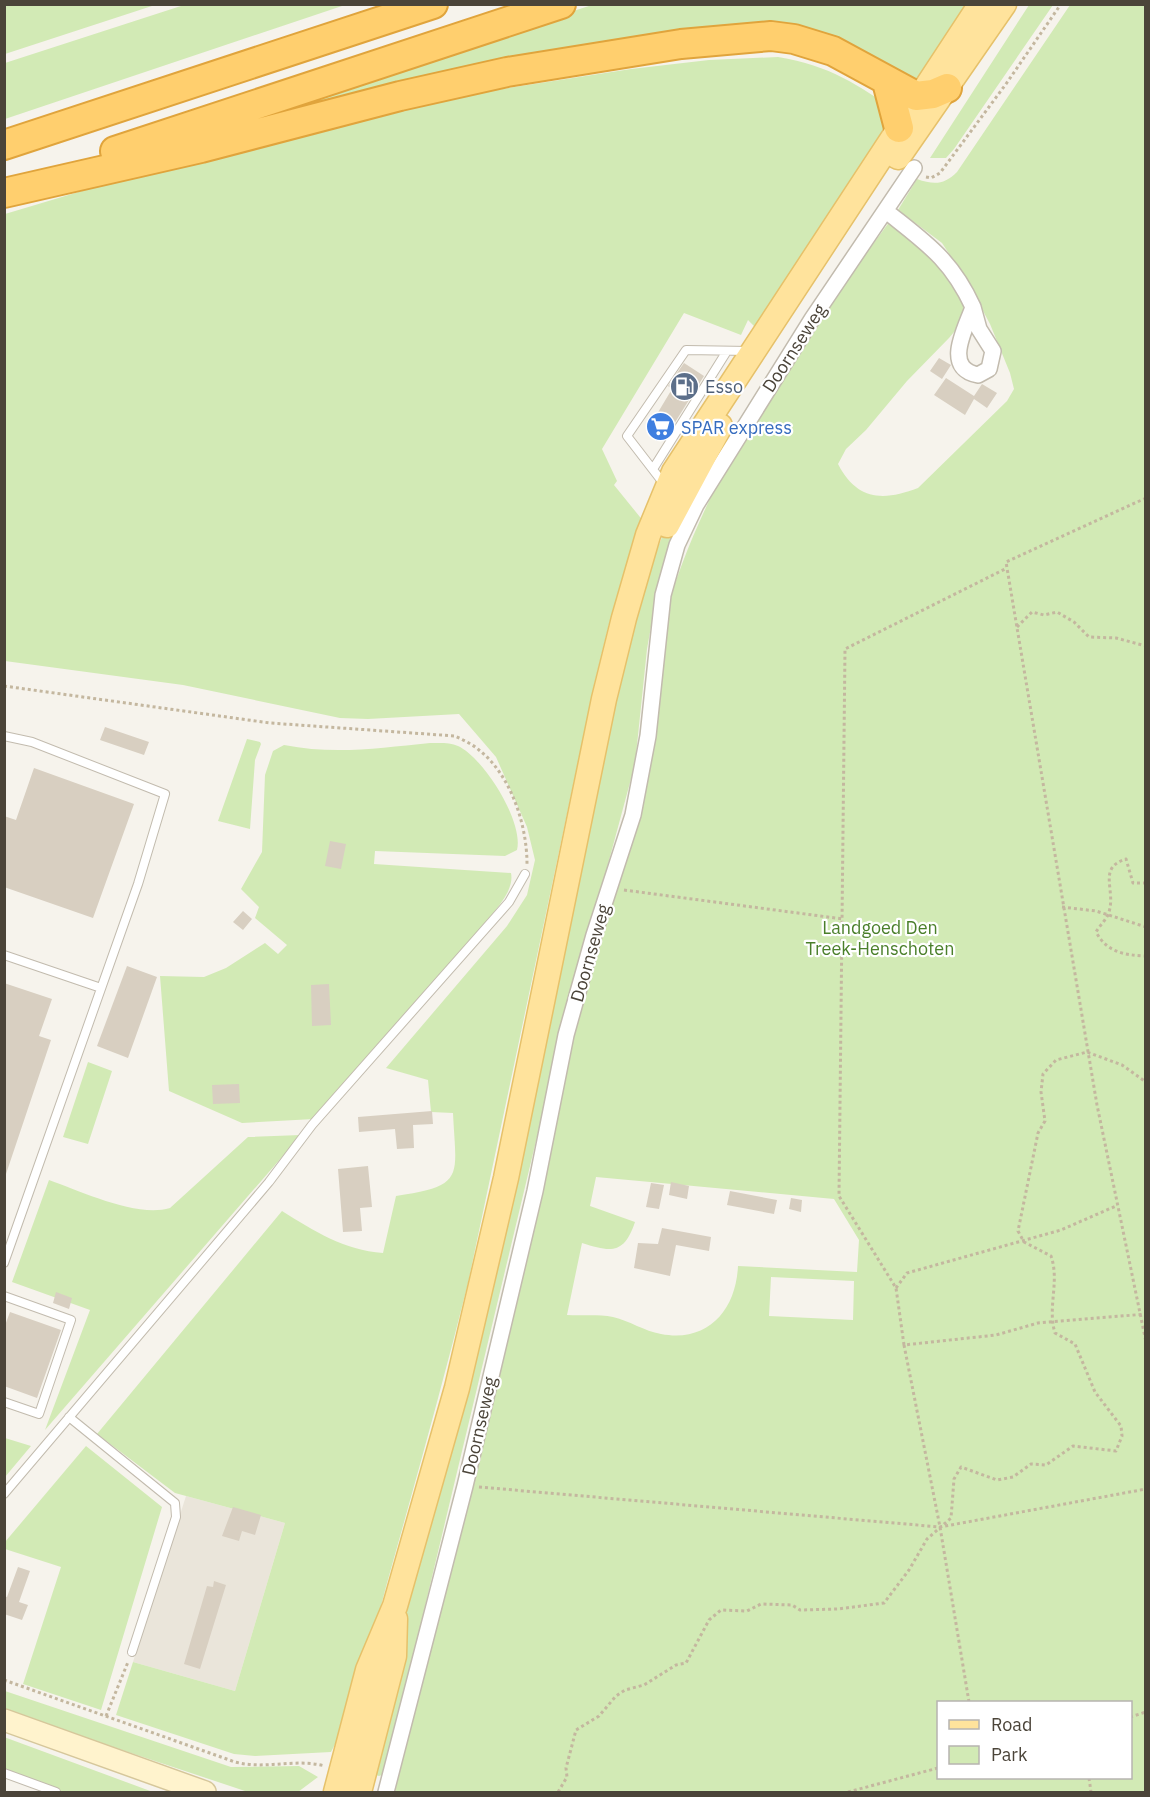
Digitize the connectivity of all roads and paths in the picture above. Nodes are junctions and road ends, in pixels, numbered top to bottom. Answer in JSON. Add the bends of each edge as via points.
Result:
{"nodes":[{"id":1,"x":433,"y":4,"type":"edge"},
{"id":2,"x":561,"y":4,"type":"edge"},
{"id":3,"x":981,"y":4,"type":"edge"},
{"id":4,"x":1004,"y":4,"type":"edge"},
{"id":5,"x":1061,"y":4,"type":"edge"},
{"id":6,"x":887,"y":82,"type":"junction"},
{"id":7,"x":947,"y":88,"type":"junction"},
{"id":8,"x":920,"y":96,"type":"junction"},
{"id":9,"x":899,"y":128,"type":"junction"},
{"id":10,"x":4,"y":145,"type":"edge"},
{"id":11,"x":914,"y":168,"type":"joint"},
{"id":12,"x":4,"y":187,"type":"edge"},
{"id":13,"x":4,"y":193,"type":"edge"},
{"id":14,"x":886,"y":211,"type":"junction"},
{"id":15,"x":973,"y":307,"type":"dead end"},
{"id":16,"x":727,"y":351,"type":"junction"},
{"id":17,"x":755,"y":359,"type":"junction"},
{"id":18,"x":653,"y":470,"type":"junction"},
{"id":19,"x":677,"y":488,"type":"junction"},
{"id":20,"x":1146,"y":498,"type":"edge"},
{"id":21,"x":1007,"y":568,"type":"junction"},
{"id":22,"x":1017,"y":627,"type":"junction"},
{"id":23,"x":1146,"y":646,"type":"edge"},
{"id":24,"x":4,"y":686,"type":"edge"},
{"id":25,"x":4,"y":736,"type":"edge"},
{"id":26,"x":525,"y":874,"type":"joint"},
{"id":27,"x":1146,"y":883,"type":"edge"},
{"id":28,"x":610,"y":888,"type":"junction"},
{"id":29,"x":1062,"y":908,"type":"junction"},
{"id":30,"x":1108,"y":915,"type":"junction"},
{"id":31,"x":843,"y":919,"type":"junction"},
{"id":32,"x":1146,"y":927,"type":"edge"},
{"id":33,"x":4,"y":955,"type":"edge"},
{"id":34,"x":1146,"y":956,"type":"edge"},
{"id":35,"x":101,"y":988,"type":"junction"},
{"id":36,"x":1087,"y":1052,"type":"junction"},
{"id":37,"x":1146,"y":1082,"type":"edge"},
{"id":38,"x":1116,"y":1206,"type":"junction"},
{"id":39,"x":1024,"y":1242,"type":"junction"},
{"id":40,"x":4,"y":1263,"type":"edge"},
{"id":41,"x":896,"y":1288,"type":"junction"},
{"id":42,"x":4,"y":1296,"type":"edge"},
{"id":43,"x":1146,"y":1314,"type":"edge"},
{"id":44,"x":1139,"y":1316,"type":"junction"},
{"id":45,"x":1052,"y":1322,"type":"junction"},
{"id":46,"x":1146,"y":1342,"type":"edge"},
{"id":47,"x":904,"y":1345,"type":"junction"},
{"id":48,"x":4,"y":1402,"type":"edge"},
{"id":49,"x":69,"y":1417,"type":"junction"},
{"id":50,"x":465,"y":1486,"type":"junction"},
{"id":51,"x":1146,"y":1489,"type":"edge"},
{"id":52,"x":4,"y":1494,"type":"edge"},
{"id":53,"x":940,"y":1527,"type":"junction"},
{"id":54,"x":395,"y":1606,"type":"junction"},
{"id":55,"x":132,"y":1652,"type":"joint"},
{"id":56,"x":4,"y":1680,"type":"edge"},
{"id":57,"x":969,"y":1701,"type":"edge"},
{"id":58,"x":106,"y":1716,"type":"junction"},
{"id":59,"x":4,"y":1720,"type":"edge"},
{"id":60,"x":937,"y":1769,"type":"edge"},
{"id":61,"x":4,"y":1773,"type":"edge"},
{"id":62,"x":340,"y":1781,"type":"edge"},
{"id":63,"x":56,"y":1792,"type":"edge"},
{"id":64,"x":205,"y":1792,"type":"edge"},
{"id":65,"x":359,"y":1792,"type":"edge"},
{"id":66,"x":386,"y":1792,"type":"edge"},
{"id":67,"x":558,"y":1792,"type":"edge"},
{"id":68,"x":848,"y":1792,"type":"edge"}],
"edges":[{"from":1,"to":10,"type":"highway"},
{"from":2,"to":12,"type":"highway"},
{"from":3,"to":8,"type":"main road","name":"Doornseweg"},
{"from":4,"to":7,"type":"main road","name":"Doornseweg"},
{"from":5,"to":11,"type":"path","via":[[940,173],[931,178]]},
{"from":6,"to":8,"type":"highway"},
{"from":6,"to":9,"type":"highway"},
{"from":6,"to":13,"type":"highway","via":[[833,51],[794,39],[763,37],[681,44],[507,72]]},
{"from":7,"to":8,"type":"highway"},
{"from":7,"to":17,"type":"main road","name":"Doornseweg"},
{"from":8,"to":9,"type":"main road","name":"Doornseweg"},
{"from":9,"to":17,"type":"main road","name":"Doornseweg"},
{"from":11,"to":14,"type":"street","name":"Doornseweg"},
{"from":14,"to":15,"type":"street","via":[[945,259]]},
{"from":14,"to":28,"type":"street","name":"Doornseweg","via":[[812,319],[696,505],[677,545],[663,595],[648,736],[633,814]]},
{"from":16,"to":17,"type":"lane","name":"Doornseweg"},
{"from":16,"to":18,"type":"lane"},
{"from":16,"to":18,"type":"lane","name":"Doornseweg","via":[[686,350],[627,436]]},
{"from":17,"to":19,"type":"main road","name":"Doornseweg","via":[[674,472]]},
{"from":18,"to":19,"type":"lane","name":"Doornseweg"},
{"from":19,"to":54,"type":"main road","name":"Doornseweg","via":[[604,699],[506,1178],[457,1388]]},
{"from":20,"to":21,"type":"path","via":[[1006,562]]},
{"from":21,"to":22,"type":"path"},
{"from":21,"to":31,"type":"path","via":[[845,649]]},
{"from":22,"to":23,"type":"path","via":[[1032,612],[1057,612],[1089,637],[1116,638]]},
{"from":22,"to":29,"type":"path"},
{"from":24,"to":26,"type":"path","via":[[270,723],[455,736],[495,765],[508,790],[522,819],[527,843]]},
{"from":25,"to":35,"type":"lane","via":[[32,742],[165,794]]},
{"from":26,"to":49,"type":"lane","via":[[509,902],[312,1125],[269,1182]]},
{"from":27,"to":30,"type":"path","via":[[1133,883],[1126,859],[1113,866],[1108,874],[1113,896]]},
{"from":28,"to":31,"type":"path"},
{"from":28,"to":50,"type":"street","name":"Doornseweg","via":[[566,1035],[535,1191]]},
{"from":29,"to":30,"type":"path"},
{"from":29,"to":36,"type":"path"},
{"from":30,"to":32,"type":"path"},
{"from":30,"to":34,"type":"path","via":[[1096,932],[1102,943],[1114,951]]},
{"from":31,"to":41,"type":"path","via":[[839,1196]]},
{"from":33,"to":35,"type":"lane"},
{"from":35,"to":40,"type":"lane"},
{"from":36,"to":37,"type":"path","via":[[1122,1065]]},
{"from":36,"to":38,"type":"path"},
{"from":36,"to":39,"type":"path","via":[[1056,1060],[1043,1074],[1045,1121],[1038,1133],[1018,1231]]},
{"from":38,"to":39,"type":"path"},
{"from":38,"to":44,"type":"path"},
{"from":39,"to":41,"type":"path","via":[[907,1273]]},
{"from":39,"to":45,"type":"path","via":[[1051,1256],[1056,1272]]},
{"from":41,"to":47,"type":"path"},
{"from":42,"to":48,"type":"lane","via":[[71,1320],[39,1414]]},
{"from":43,"to":44,"type":"path"},
{"from":44,"to":45,"type":"path"},
{"from":44,"to":46,"type":"path"},
{"from":45,"to":47,"type":"path","via":[[996,1335]]},
{"from":45,"to":53,"type":"path","via":[[1055,1333],[1075,1344],[1095,1392],[1121,1426],[1122,1436],[1116,1450],[1073,1446],[1046,1465],[1031,1464],[1013,1477],[997,1480],[961,1467],[954,1479],[951,1518]]},
{"from":47,"to":53,"type":"path"},
{"from":49,"to":52,"type":"lane"},
{"from":49,"to":55,"type":"lane","via":[[175,1503],[176,1517]]},
{"from":50,"to":53,"type":"path"},
{"from":50,"to":66,"type":"street","name":"Doornseweg"},
{"from":51,"to":53,"type":"path"},
{"from":53,"to":57,"type":"path"},
{"from":53,"to":67,"type":"path","via":[[927,1539],[884,1603],[800,1610],[792,1605],[761,1604],[747,1611],[722,1610],[713,1615],[686,1663],[644,1685],[625,1690],[599,1716],[576,1730],[567,1777]]},
{"from":54,"to":62,"type":"main road","name":"Doornseweg","via":[[368,1670]]},
{"from":54,"to":65,"type":"main road","name":"Doornseweg","via":[[394,1656]]},
{"from":55,"to":58,"type":"path"},
{"from":56,"to":58,"type":"path"},
{"from":58,"to":62,"type":"path","via":[[244,1764],[298,1761]]},
{"from":59,"to":64,"type":"street"},
{"from":60,"to":68,"type":"path"},
{"from":61,"to":63,"type":"lane"}]}
